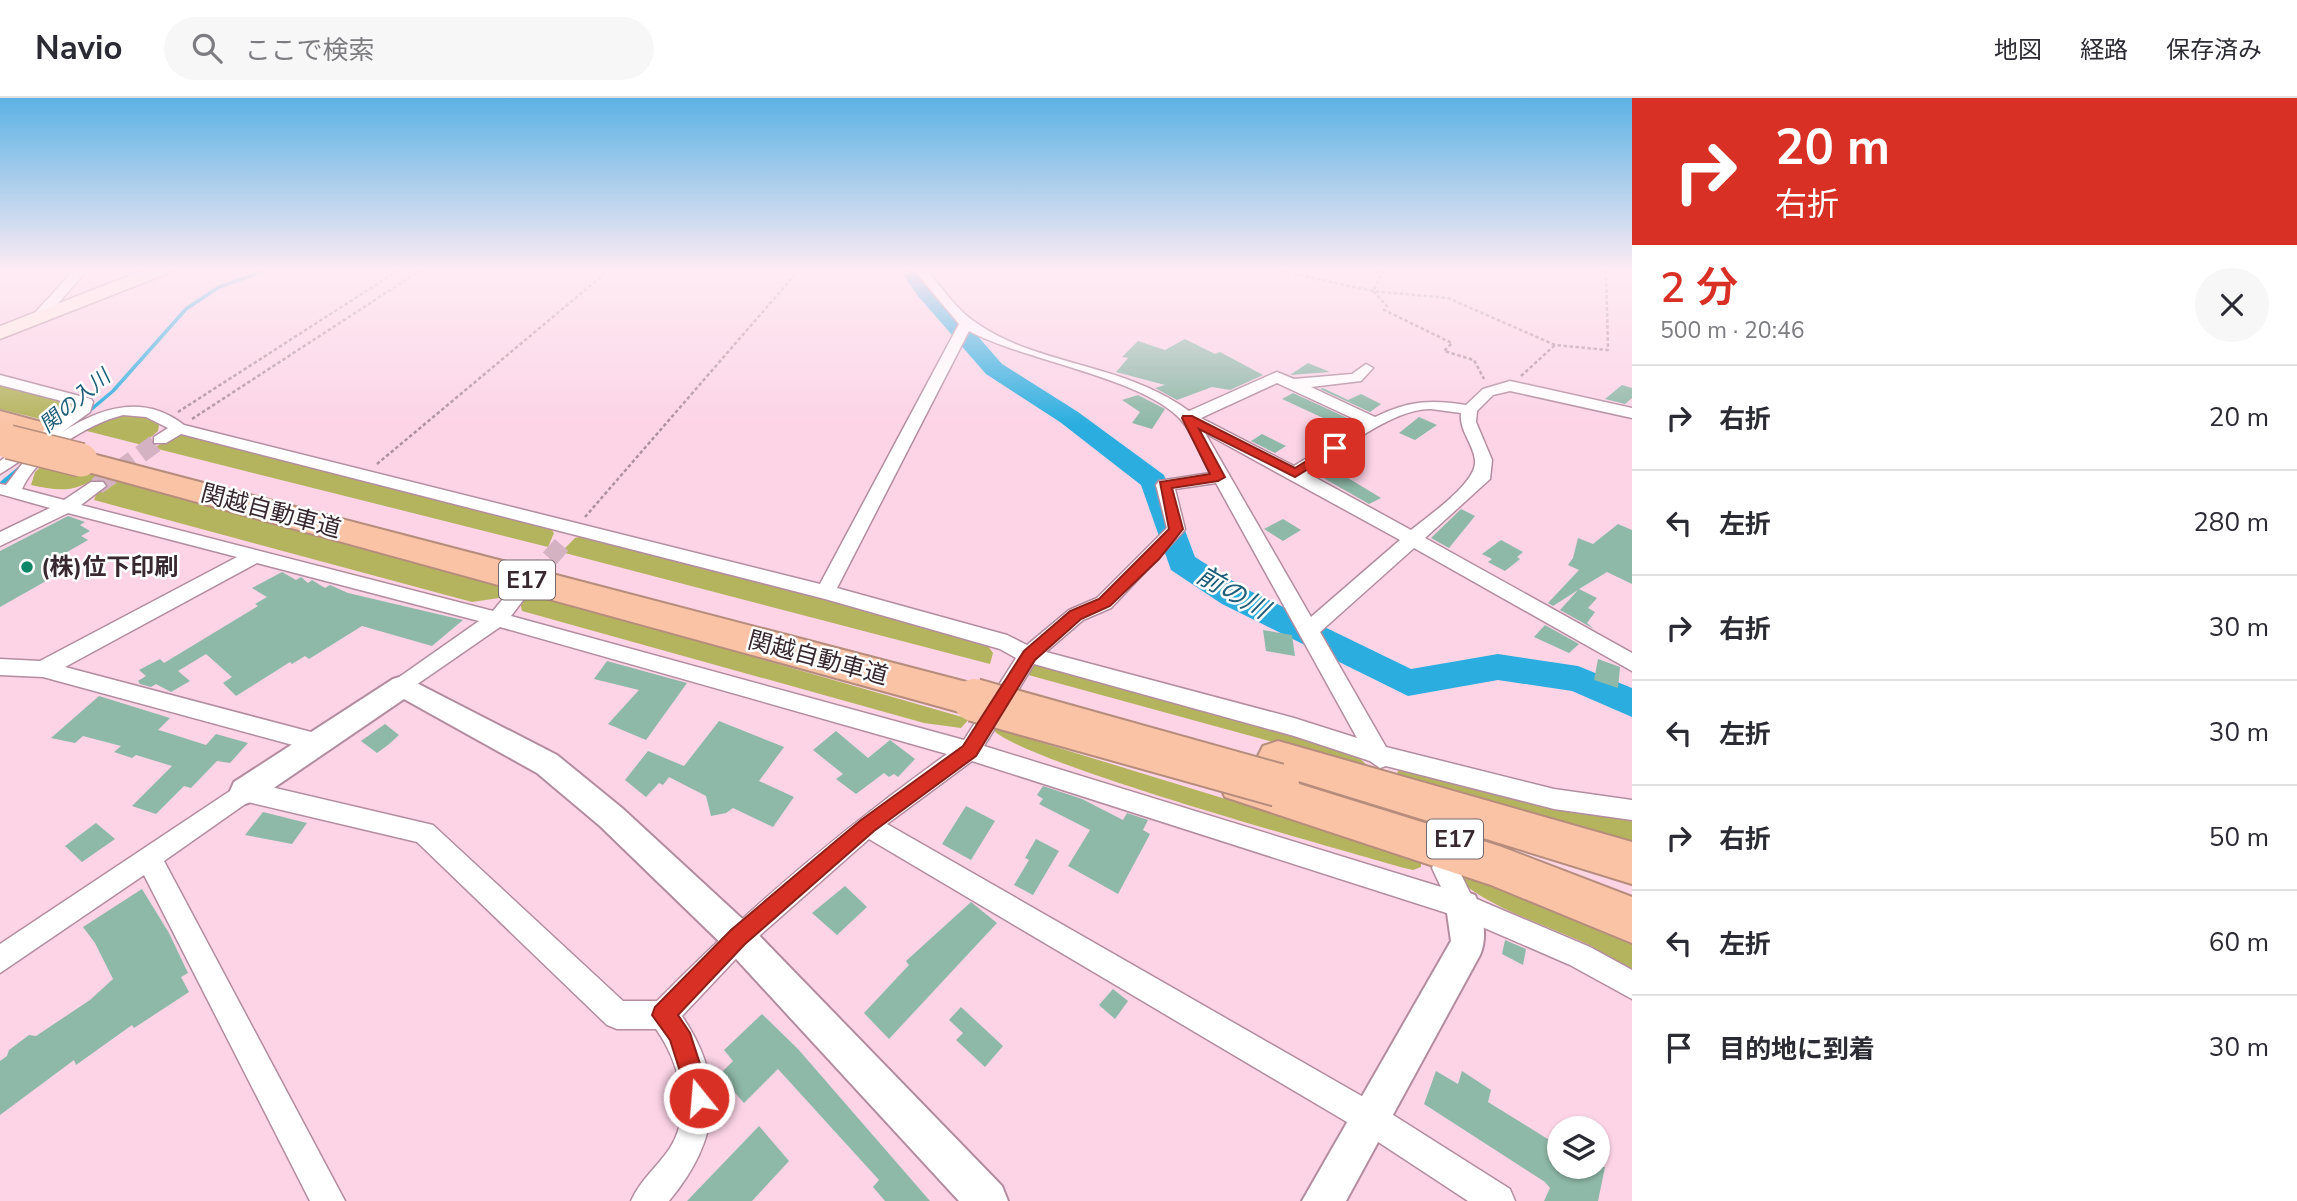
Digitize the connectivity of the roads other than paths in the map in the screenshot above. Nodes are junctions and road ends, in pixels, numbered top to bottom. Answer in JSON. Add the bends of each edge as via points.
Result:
{"nodes":[{"id":1,"x":30,"y":321,"type":"edge"},
{"id":2,"x":967,"y":322,"type":"joint"},
{"id":3,"x":0,"y":333,"type":"edge"},
{"id":4,"x":1366,"y":368,"type":"dead end"},
{"id":5,"x":0,"y":380,"type":"edge"},
{"id":6,"x":1292,"y":384,"type":"junction"},
{"id":7,"x":1469,"y":410,"type":"junction"},
{"id":8,"x":1632,"y":413,"type":"edge"},
{"id":9,"x":1188,"y":418,"type":"junction"},
{"id":10,"x":173,"y":423,"type":"junction"},
{"id":11,"x":1376,"y":423,"type":"junction"},
{"id":12,"x":8,"y":439,"type":"edge"},
{"id":13,"x":160,"y":440,"type":"tunnel mouth"},
{"id":14,"x":93,"y":464,"type":"junction"},
{"id":15,"x":1295,"y":473,"type":"junction"},
{"id":16,"x":1218,"y":477,"type":"junction"},
{"id":17,"x":6,"y":490,"type":"edge"},
{"id":18,"x":69,"y":505,"type":"junction"},
{"id":19,"x":0,"y":540,"type":"edge"},
{"id":20,"x":1412,"y":540,"type":"junction"},
{"id":21,"x":254,"y":556,"type":"junction"},
{"id":22,"x":825,"y":592,"type":"junction"},
{"id":23,"x":514,"y":598,"type":"tunnel mouth"},
{"id":24,"x":497,"y":619,"type":"junction"},
{"id":25,"x":1308,"y":631,"type":"junction"},
{"id":26,"x":1030,"y":655,"type":"junction"},
{"id":27,"x":1632,"y":663,"type":"edge"},
{"id":28,"x":0,"y":667,"type":"edge"},
{"id":29,"x":43,"y":669,"type":"junction"},
{"id":30,"x":403,"y":686,"type":"junction"},
{"id":31,"x":978,"y":688,"type":"junction"},
{"id":32,"x":314,"y":742,"type":"junction"},
{"id":33,"x":970,"y":751,"type":"junction"},
{"id":34,"x":1377,"y":754,"type":"junction"},
{"id":35,"x":1391,"y":774,"type":"dead end"},
{"id":36,"x":1277,"y":780,"type":"junction"},
{"id":37,"x":245,"y":792,"type":"junction"},
{"id":38,"x":1632,"y":810,"type":"edge"},
{"id":39,"x":867,"y":825,"type":"junction"},
{"id":40,"x":149,"y":858,"type":"junction"},
{"id":41,"x":1632,"y":863,"type":"edge"},
{"id":42,"x":1445,"y":868,"type":"dead end"},
{"id":43,"x":1632,"y":894,"type":"edge"},
{"id":44,"x":1463,"y":906,"type":"junction"},
{"id":45,"x":1632,"y":920,"type":"edge"},
{"id":46,"x":738,"y":937,"type":"junction"},
{"id":47,"x":0,"y":960,"type":"edge"},
{"id":48,"x":1632,"y":985,"type":"edge"},
{"id":49,"x":663,"y":1015,"type":"junction"},
{"id":50,"x":1368,"y":1117,"type":"junction"},
{"id":51,"x":328,"y":1201,"type":"edge"},
{"id":52,"x":648,"y":1201,"type":"edge"},
{"id":53,"x":987,"y":1201,"type":"edge"},
{"id":54,"x":1323,"y":1201,"type":"edge"},
{"id":55,"x":1498,"y":1201,"type":"edge"}],
"edges":[{"from":1,"to":3,"type":"main road"},
{"from":2,"to":9,"type":"street","via":[[1026,350],[1150,390]]},
{"from":2,"to":22,"type":"street"},
{"from":4,"to":6,"type":"street","via":[[1356,378]]},
{"from":5,"to":12,"type":"street","via":[[85,402],[84,409]]},
{"from":6,"to":9,"type":"street","via":[[1277,377]]},
{"from":6,"to":11,"type":"street"},
{"from":7,"to":8,"type":"street","via":[[1488,392],[1510,386]]},
{"from":7,"to":11,"type":"street","via":[[1425,404]]},
{"from":7,"to":20,"type":"street","via":[[1468,422],[1484,460],[1481,479]]},
{"from":9,"to":15,"type":"street"},
{"from":9,"to":16,"type":"street"},
{"from":10,"to":13,"type":"street"},
{"from":10,"to":17,"type":"street","via":[[124,410],[101,418],[57,443]]},
{"from":10,"to":22,"type":"street"},
{"from":11,"to":15,"type":"street"},
{"from":12,"to":14,"type":"highway","name":"関越自動車道","bridge":true},
{"from":14,"to":18,"type":"street"},
{"from":14,"to":31,"type":"highway","name":"関越自動車道","number":"E17"},
{"from":15,"to":20,"type":"street"},
{"from":16,"to":25,"type":"street"},
{"from":16,"to":26,"type":"street","via":[[1165,485],[1176,529],[1104,603],[1076,615]]},
{"from":17,"to":18,"type":"street"},
{"from":18,"to":19,"type":"street"},
{"from":18,"to":21,"type":"street"},
{"from":20,"to":25,"type":"street"},
{"from":20,"to":27,"type":"street"},
{"from":21,"to":24,"type":"street"},
{"from":21,"to":29,"type":"street"},
{"from":22,"to":26,"type":"street","via":[[1007,643]]},
{"from":23,"to":24,"type":"street"},
{"from":24,"to":30,"type":"street"},
{"from":24,"to":33,"type":"street"},
{"from":25,"to":34,"type":"street"},
{"from":26,"to":33,"type":"street"},
{"from":26,"to":34,"type":"street"},
{"from":28,"to":29,"type":"street"},
{"from":29,"to":32,"type":"street"},
{"from":30,"to":32,"type":"street"},
{"from":30,"to":46,"type":"street","via":[[547,764],[611,817]]},
{"from":31,"to":36,"type":"highway","name":"関越自動車道","number":"E17"},
{"from":31,"to":36,"type":"highway","name":"関越自動車道","number":"E17","bridge":true,"via":[[1042,719]]},
{"from":32,"to":37,"type":"street"},
{"from":33,"to":39,"type":"street"},
{"from":33,"to":44,"type":"street"},
{"from":34,"to":35,"type":"street"},
{"from":34,"to":38,"type":"street","via":[[1554,799]]},
{"from":36,"to":41,"type":"highway","name":"関越自動車道","number":"E17"},
{"from":36,"to":43,"type":"highway","name":"関越自動車道","number":"E17"},
{"from":36,"to":45,"type":"highway"},
{"from":37,"to":40,"type":"street"},
{"from":37,"to":49,"type":"street","via":[[424,833],[617,1015]]},
{"from":39,"to":46,"type":"street"},
{"from":39,"to":50,"type":"street"},
{"from":40,"to":47,"type":"street"},
{"from":40,"to":51,"type":"street"},
{"from":42,"to":44,"type":"street"},
{"from":44,"to":48,"type":"street","via":[[1580,956]]},
{"from":44,"to":50,"type":"street","via":[[1468,943]]},
{"from":46,"to":49,"type":"street"},
{"from":46,"to":53,"type":"street"},
{"from":49,"to":52,"type":"street","via":[[679,1033],[699,1098],[690,1144]]},
{"from":50,"to":54,"type":"street"},
{"from":50,"to":55,"type":"street"}]}
